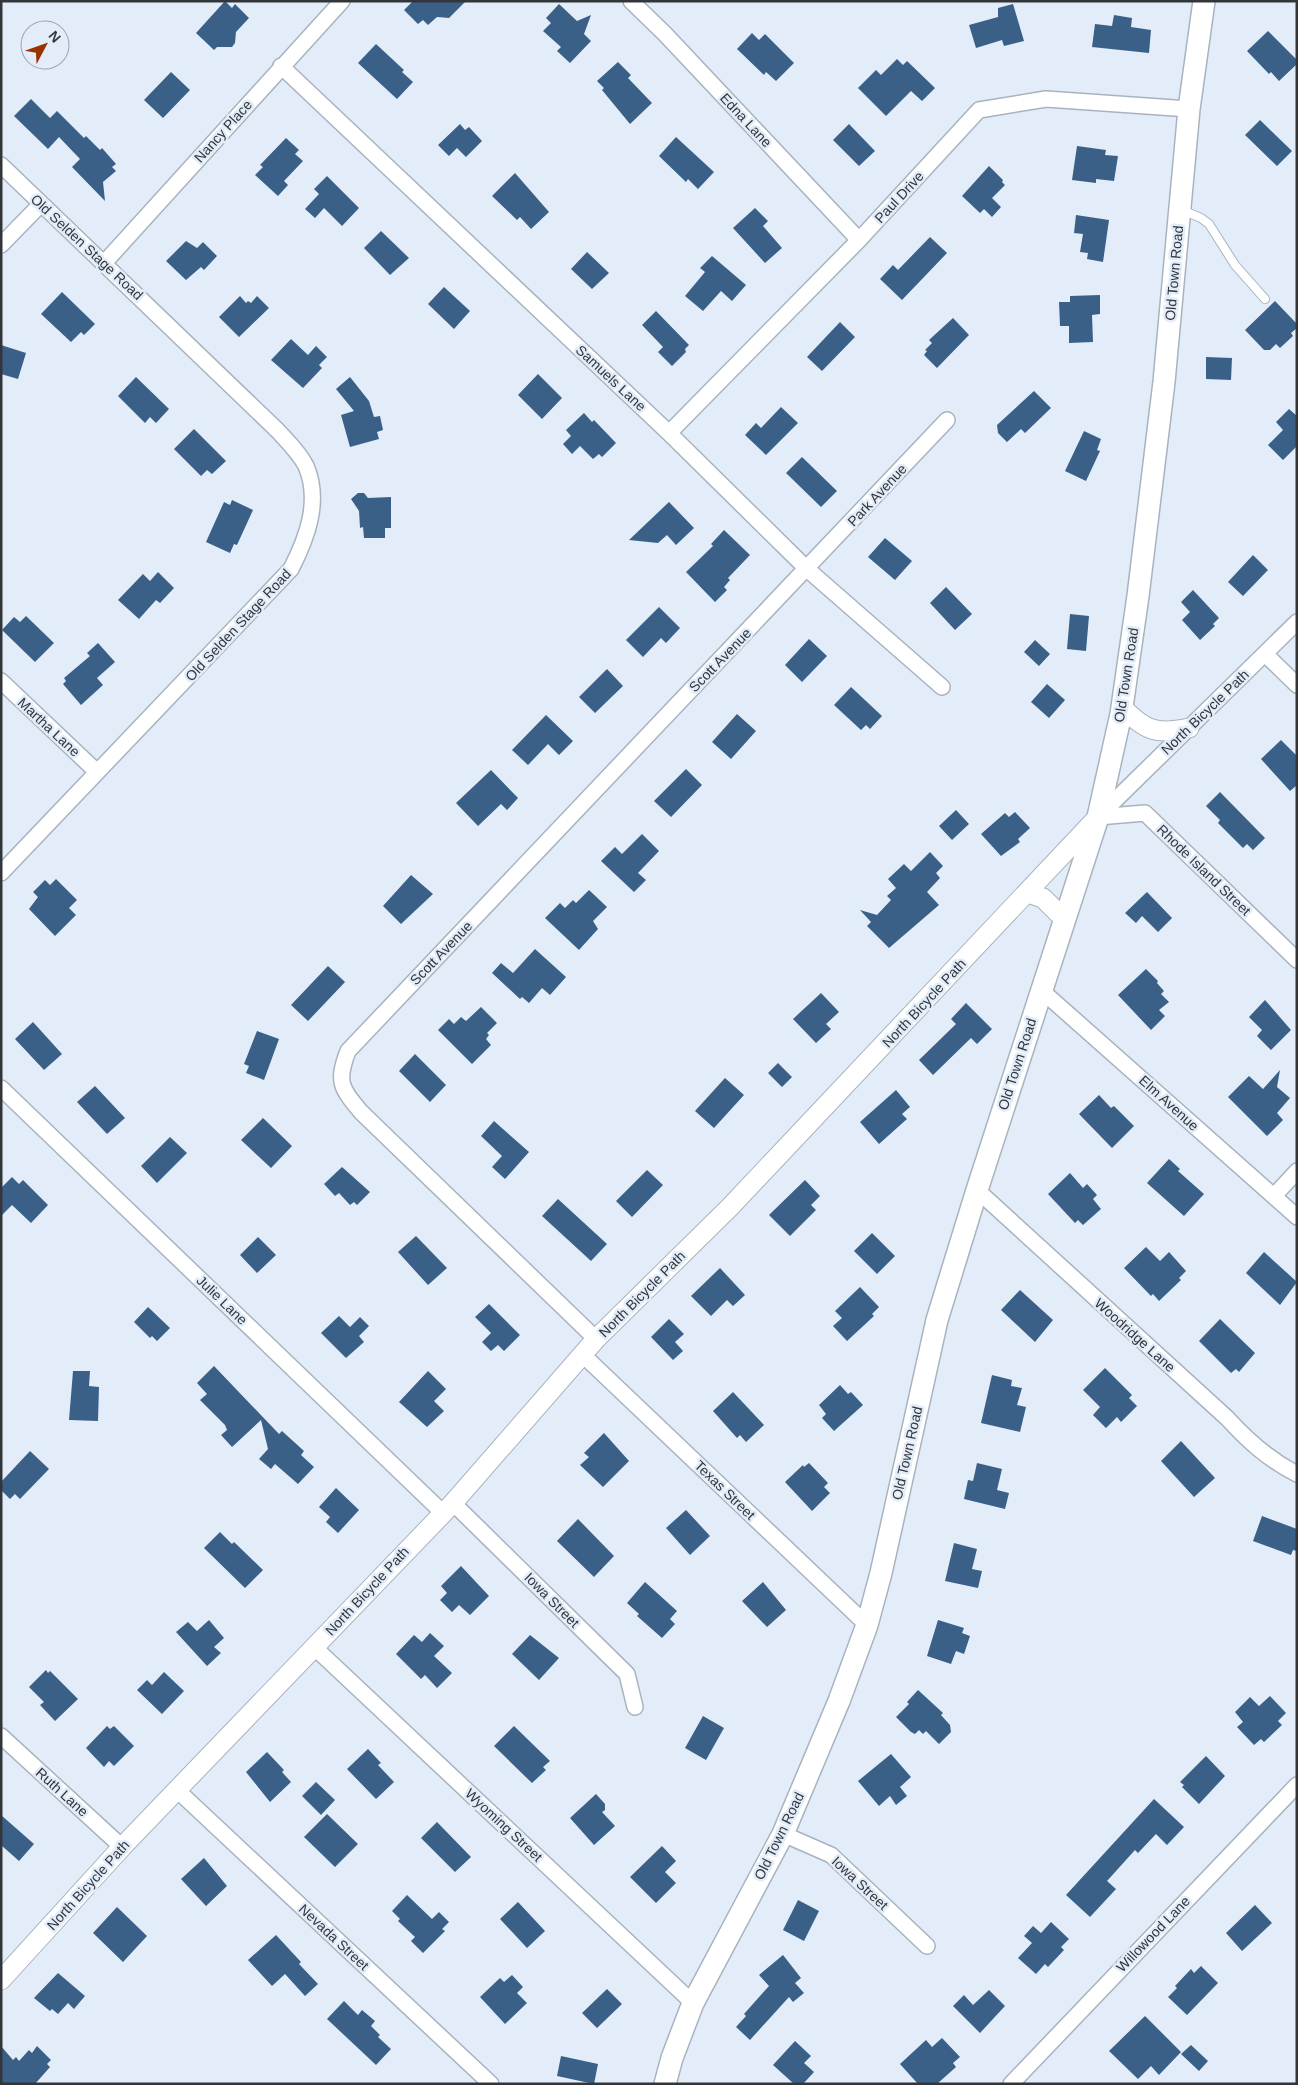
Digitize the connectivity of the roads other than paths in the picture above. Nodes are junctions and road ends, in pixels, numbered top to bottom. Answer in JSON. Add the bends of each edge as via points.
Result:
{"nodes":[{"id":1,"x":342,"y":1,"type":"edge"},
{"id":2,"x":631,"y":1,"type":"edge"},
{"id":3,"x":1204,"y":1,"type":"edge"},
{"id":4,"x":281,"y":66,"type":"junction"},
{"id":5,"x":1189,"y":109,"type":"junction"},
{"id":6,"x":1,"y":165,"type":"edge"},
{"id":7,"x":41,"y":204,"type":"junction"},
{"id":8,"x":1180,"y":209,"type":"junction"},
{"id":9,"x":859,"y":240,"type":"junction"},
{"id":10,"x":1,"y":245,"type":"edge"},
{"id":11,"x":105,"y":262,"type":"junction"},
{"id":12,"x":1265,"y":299,"type":"dead end"},
{"id":13,"x":947,"y":420,"type":"dead end"},
{"id":14,"x":669,"y":433,"type":"junction"},
{"id":15,"x":807,"y":569,"type":"junction"},
{"id":16,"x":1297,"y":622,"type":"edge"},
{"id":17,"x":1265,"y":654,"type":"junction"},
{"id":18,"x":1,"y":681,"type":"edge"},
{"id":19,"x":1297,"y":685,"type":"edge"},
{"id":20,"x":942,"y":687,"type":"dead end"},
{"id":21,"x":1122,"y":707,"type":"junction"},
{"id":22,"x":1189,"y":728,"type":"junction"},
{"id":23,"x":97,"y":772,"type":"junction"},
{"id":24,"x":1098,"y":817,"type":"junction"},
{"id":25,"x":1,"y":873,"type":"edge"},
{"id":26,"x":1028,"y":894,"type":"junction"},
{"id":27,"x":1064,"y":919,"type":"junction"},
{"id":28,"x":1297,"y":960,"type":"edge"},
{"id":29,"x":1041,"y":990,"type":"junction"},
{"id":30,"x":1,"y":1088,"type":"edge"},
{"id":31,"x":1297,"y":1171,"type":"edge"},
{"id":32,"x":977,"y":1190,"type":"junction"},
{"id":33,"x":1274,"y":1196,"type":"junction"},
{"id":34,"x":1297,"y":1217,"type":"edge"},
{"id":35,"x":596,"y":1339,"type":"junction"},
{"id":36,"x":583,"y":1355,"type":"junction"},
{"id":37,"x":1297,"y":1474,"type":"edge"},
{"id":38,"x":447,"y":1507,"type":"junction"},
{"id":39,"x":867,"y":1625,"type":"junction"},
{"id":40,"x":314,"y":1647,"type":"junction"},
{"id":41,"x":635,"y":1707,"type":"dead end"},
{"id":42,"x":1,"y":1736,"type":"edge"},
{"id":43,"x":1297,"y":1785,"type":"edge"},
{"id":44,"x":177,"y":1790,"type":"junction"},
{"id":45,"x":783,"y":1834,"type":"junction"},
{"id":46,"x":122,"y":1847,"type":"junction"},
{"id":47,"x":927,"y":1946,"type":"dead end"},
{"id":48,"x":1,"y":1980,"type":"edge"},
{"id":49,"x":693,"y":2003,"type":"junction"},
{"id":50,"x":491,"y":2084,"type":"edge"},
{"id":51,"x":665,"y":2084,"type":"edge"},
{"id":52,"x":1011,"y":2084,"type":"edge"}],
"edges":[{"from":1,"to":4,"type":"street","name":"Nancy Place"},
{"from":2,"to":9,"type":"street","name":"Edna Lane"},
{"from":3,"to":5,"type":"main road","name":"Old Town Road"},
{"from":4,"to":11,"type":"street","name":"Nancy Place"},
{"from":4,"to":14,"type":"street","name":"Samuels Lane"},
{"from":5,"to":8,"type":"main road","name":"Old Town Road"},
{"from":5,"to":9,"type":"street","name":"Paul Drive","via":[[1046,99],[979,110]]},
{"from":6,"to":7,"type":"street","name":"Old Selden Stage Road"},
{"from":7,"to":10,"type":"street"},
{"from":7,"to":11,"type":"street","name":"Old Selden Stage Road"},
{"from":8,"to":12,"type":"lane","via":[[1209,224],[1235,265]]},
{"from":8,"to":21,"type":"main road","name":"Old Town Road","via":[[1163,392]]},
{"from":9,"to":14,"type":"street","name":"Paul Drive"},
{"from":11,"to":23,"type":"street","name":"Old Selden Stage Road","via":[[294,448],[306,466],[312,514],[306,540],[291,569]]},
{"from":13,"to":15,"type":"street","name":"Park Avenue"},
{"from":14,"to":15,"type":"street","name":"Samuels Lane"},
{"from":15,"to":20,"type":"street","name":"Samuels Lane"},
{"from":15,"to":35,"type":"street","name":"Scott Avenue","via":[[348,1052],[340,1071],[344,1092],[361,1112]]},
{"from":16,"to":17,"type":"street","name":"North Bicycle Path"},
{"from":17,"to":19,"type":"street"},
{"from":17,"to":22,"type":"street","name":"North Bicycle Path"},
{"from":18,"to":23,"type":"street","name":"Martha Lane"},
{"from":21,"to":22,"type":"street","via":[[1136,722],[1150,729],[1161,732]]},
{"from":21,"to":24,"type":"main road","name":"Old Town Road"},
{"from":22,"to":24,"type":"street","name":"North Bicycle Path"},
{"from":23,"to":25,"type":"street","name":"Old Selden Stage Road"},
{"from":24,"to":26,"type":"street","name":"North Bicycle Path"},
{"from":24,"to":27,"type":"main road","name":"Old Town Road"},
{"from":24,"to":28,"type":"street","name":"Rhode Island Street","via":[[1145,814]]},
{"from":26,"to":27,"type":"street","via":[[1043,898]]},
{"from":26,"to":35,"type":"street","name":"North Bicycle Path","via":[[730,1207]]},
{"from":27,"to":29,"type":"main road","name":"Old Town Road"},
{"from":29,"to":32,"type":"main road","name":"Old Town Road"},
{"from":29,"to":33,"type":"street","name":"Elm Avenue"},
{"from":30,"to":38,"type":"street","name":"Julie Lane"},
{"from":31,"to":33,"type":"street"},
{"from":32,"to":37,"type":"street","name":"Woodridge Lane","via":[[1250,1442],[1270,1459]]},
{"from":32,"to":39,"type":"main road","name":"Old Town Road","via":[[937,1320]]},
{"from":33,"to":34,"type":"street","name":"Elm Avenue"},
{"from":35,"to":36,"type":"street","name":"North Bicycle Path"},
{"from":36,"to":38,"type":"street","name":"North Bicycle Path"},
{"from":36,"to":39,"type":"street","name":"Texas Street"},
{"from":38,"to":40,"type":"street","name":"North Bicycle Path"},
{"from":38,"to":41,"type":"street","name":"Iowa Street","via":[[627,1674]]},
{"from":39,"to":45,"type":"main road","name":"Old Town Road"},
{"from":40,"to":44,"type":"street","name":"North Bicycle Path"},
{"from":40,"to":49,"type":"street","name":"Wyoming Street"},
{"from":42,"to":46,"type":"street","name":"Ruth Lane"},
{"from":43,"to":52,"type":"street","name":"Willowood Lane"},
{"from":44,"to":46,"type":"street","name":"North Bicycle Path"},
{"from":44,"to":50,"type":"street","name":"Nevada Street"},
{"from":45,"to":47,"type":"street","name":"Iowa Street","via":[[832,1855]]},
{"from":45,"to":49,"type":"main road","name":"Old Town Road"},
{"from":46,"to":48,"type":"street","name":"North Bicycle Path"},
{"from":49,"to":51,"type":"main road","name":"Old Town Road"}]}
